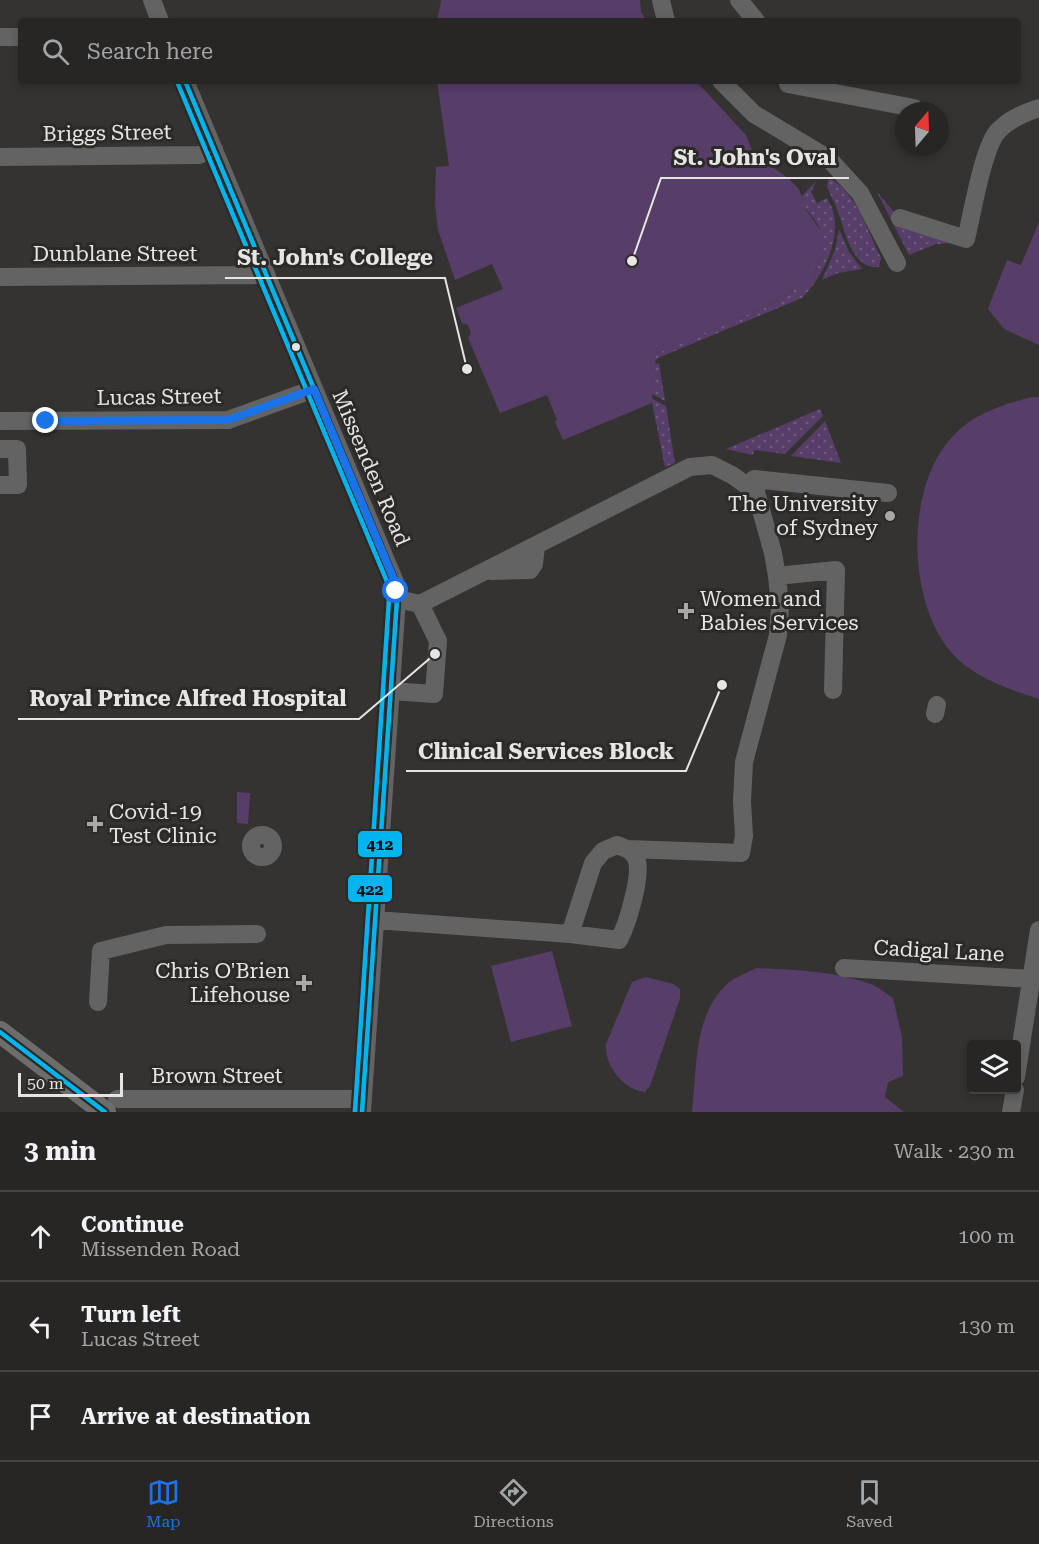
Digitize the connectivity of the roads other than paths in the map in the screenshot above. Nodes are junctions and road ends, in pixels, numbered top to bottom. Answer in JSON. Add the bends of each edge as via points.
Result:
{"nodes":[{"id":1,"x":152,"y":0,"type":"edge"},
{"id":2,"x":661,"y":0,"type":"edge"},
{"id":3,"x":739,"y":0,"type":"edge"},
{"id":4,"x":159,"y":18,"type":"edge"},
{"id":5,"x":665,"y":18,"type":"edge"},
{"id":6,"x":754,"y":18,"type":"edge"},
{"id":7,"x":18,"y":36,"type":"edge"},
{"id":8,"x":0,"y":37,"type":"edge"},
{"id":9,"x":186,"y":84,"type":"edge"},
{"id":10,"x":724,"y":84,"type":"edge"},
{"id":11,"x":788,"y":84,"type":"edge"},
{"id":12,"x":895,"y":104,"type":"edge"},
{"id":13,"x":1039,"y":108,"type":"edge"},
{"id":14,"x":214,"y":149,"type":"junction"},
{"id":15,"x":0,"y":157,"type":"edge"},
{"id":16,"x":900,"y":218,"type":"dead end"},
{"id":17,"x":897,"y":263,"type":"dead end"},
{"id":18,"x":266,"y":275,"type":"junction"},
{"id":19,"x":0,"y":277,"type":"edge"},
{"id":20,"x":314,"y":389,"type":"junction"},
{"id":21,"x":0,"y":421,"type":"edge"},
{"id":22,"x":0,"y":448,"type":"edge"},
{"id":23,"x":28,"y":462,"type":"dead end"},
{"id":24,"x":9,"y":485,"type":"edge"},
{"id":25,"x":748,"y":485,"type":"junction"},
{"id":26,"x":888,"y":493,"type":"dead end"},
{"id":27,"x":777,"y":576,"type":"junction"},
{"id":28,"x":398,"y":599,"type":"junction"},
{"id":29,"x":420,"y":604,"type":"junction"},
{"id":30,"x":833,"y":690,"type":"dead end"},
{"id":31,"x":391,"y":691,"type":"junction"},
{"id":32,"x":628,"y":849,"type":"junction"},
{"id":33,"x":375,"y":920,"type":"junction"},
{"id":34,"x":1039,"y":930,"type":"edge"},
{"id":35,"x":257,"y":934,"type":"dead end"},
{"id":36,"x":570,"y":934,"type":"junction"},
{"id":37,"x":844,"y":968,"type":"dead end"},
{"id":38,"x":1033,"y":989,"type":"edge"},
{"id":39,"x":98,"y":1002,"type":"dead end"},
{"id":40,"x":0,"y":1032,"type":"edge"},
{"id":41,"x":1021,"y":1055,"type":"edge"},
{"id":42,"x":1014,"y":1094,"type":"edge"},
{"id":43,"x":111,"y":1105,"type":"edge"},
{"id":44,"x":362,"y":1105,"type":"edge"},
{"id":45,"x":1011,"y":1112,"type":"edge"}],
"edges":[{"from":1,"to":4,"type":"street"},
{"from":2,"to":5,"type":"street"},
{"from":3,"to":6,"type":"street"},
{"from":7,"to":8,"type":"street"},
{"from":9,"to":14,"type":"street","name":"Missenden Road"},
{"from":10,"to":17,"type":"street","via":[[754,114],[829,159],[860,193]]},
{"from":11,"to":12,"type":"street"},
{"from":13,"to":16,"type":"street","via":[[1010,121],[997,132],[966,239]]},
{"from":14,"to":15,"type":"street","name":"Briggs Street","via":[[199,155]]},
{"from":14,"to":18,"type":"street","name":"Missenden Road"},
{"from":18,"to":19,"type":"street","name":"Dunblane Street"},
{"from":18,"to":20,"type":"street","name":"Missenden Road"},
{"from":20,"to":21,"type":"street","name":"Lucas Street","via":[[228,420]]},
{"from":20,"to":28,"type":"street","name":"Missenden Road","via":[[395,582]]},
{"from":22,"to":24,"type":"street","via":[[17,448]]},
{"from":23,"to":24,"type":"street","via":[[28,486]]},
{"from":25,"to":26,"type":"street","via":[[754,478]]},
{"from":25,"to":27,"type":"street","via":[[756,492]]},
{"from":25,"to":29,"type":"street","via":[[712,465],[690,467]]},
{"from":27,"to":30,"type":"street","via":[[836,570]]},
{"from":27,"to":32,"type":"street","via":[[778,635],[744,762],[741,853]]},
{"from":28,"to":29,"type":"street"},
{"from":28,"to":31,"type":"street","name":"Missenden Road"},
{"from":29,"to":31,"type":"street","via":[[438,641],[434,694]]},
{"from":31,"to":33,"type":"street","name":"Missenden Road"},
{"from":32,"to":36,"type":"street","via":[[617,845],[603,851],[593,863]]},
{"from":32,"to":36,"type":"street","via":[[637,859],[638,874],[626,927],[618,940]]},
{"from":33,"to":36,"type":"street"},
{"from":33,"to":44,"type":"street","name":"Missenden Road"},
{"from":34,"to":38,"type":"street"},
{"from":35,"to":39,"type":"street","via":[[166,935],[101,951]]},
{"from":37,"to":38,"type":"street","name":"Cadigal Lane"},
{"from":38,"to":41,"type":"street"},
{"from":40,"to":43,"type":"main road"},
{"from":42,"to":45,"type":"street"},
{"from":43,"to":44,"type":"street","name":"Brown Street","via":[[318,1099]]}]}
